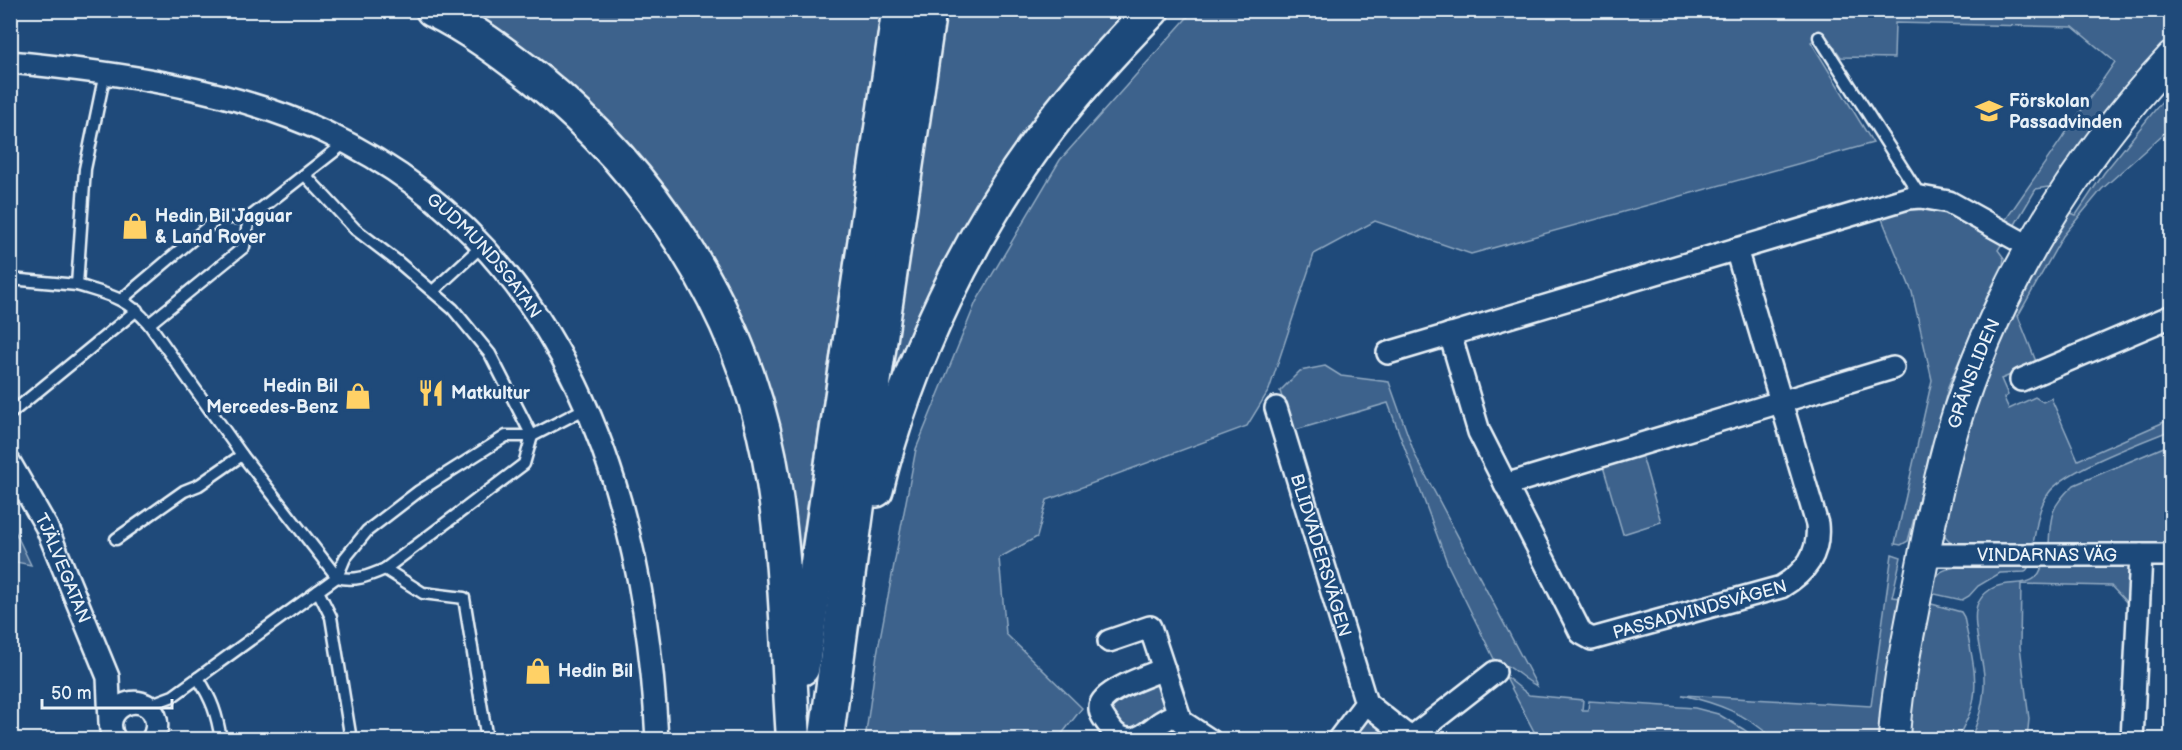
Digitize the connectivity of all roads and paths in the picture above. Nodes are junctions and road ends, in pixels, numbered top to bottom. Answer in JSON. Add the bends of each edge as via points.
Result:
{"nodes":[{"id":1,"x":433,"y":10,"type":"edge"},
{"id":2,"x":899,"y":10,"type":"edge"},
{"id":3,"x":929,"y":10,"type":"edge"},
{"id":4,"x":1152,"y":10,"type":"edge"},
{"id":5,"x":1819,"y":37,"type":"dead end"},
{"id":6,"x":2172,"y":57,"type":"edge"},
{"id":7,"x":10,"y":62,"type":"edge"},
{"id":8,"x":105,"y":73,"type":"junction"},
{"id":9,"x":345,"y":143,"type":"junction"},
{"id":10,"x":304,"y":175,"type":"junction"},
{"id":11,"x":1921,"y":197,"type":"junction"},
{"id":12,"x":249,"y":218,"type":"junction"},
{"id":13,"x":483,"y":245,"type":"junction"},
{"id":14,"x":2032,"y":248,"type":"junction"},
{"id":15,"x":1736,"y":249,"type":"junction"},
{"id":16,"x":10,"y":279,"type":"edge"},
{"id":17,"x":77,"y":285,"type":"junction"},
{"id":18,"x":433,"y":291,"type":"junction"},
{"id":19,"x":122,"y":299,"type":"junction"},
{"id":20,"x":137,"y":310,"type":"junction"},
{"id":21,"x":2172,"y":316,"type":"edge"},
{"id":22,"x":149,"y":324,"type":"junction"},
{"id":23,"x":1450,"y":334,"type":"junction"},
{"id":24,"x":1388,"y":353,"type":"dead end"},
{"id":25,"x":1893,"y":368,"type":"dead end"},
{"id":26,"x":2021,"y":380,"type":"dead end"},
{"id":27,"x":1781,"y":401,"type":"junction"},
{"id":28,"x":588,"y":407,"type":"junction"},
{"id":29,"x":1276,"y":408,"type":"dead end"},
{"id":30,"x":10,"y":414,"type":"edge"},
{"id":31,"x":532,"y":436,"type":"junction"},
{"id":32,"x":242,"y":455,"type":"junction"},
{"id":33,"x":10,"y":463,"type":"edge"},
{"id":34,"x":1505,"y":484,"type":"junction"},
{"id":35,"x":116,"y":539,"type":"dead end"},
{"id":36,"x":1924,"y":555,"type":"junction"},
{"id":37,"x":2141,"y":555,"type":"junction"},
{"id":38,"x":2172,"y":555,"type":"edge"},
{"id":39,"x":385,"y":568,"type":"junction"},
{"id":40,"x":337,"y":577,"type":"junction"},
{"id":41,"x":318,"y":591,"type":"junction"},
{"id":42,"x":841,"y":634,"type":"junction"},
{"id":43,"x":1109,"y":641,"type":"dead end"},
{"id":44,"x":1164,"y":669,"type":"junction"},
{"id":45,"x":1495,"y":672,"type":"dead end"},
{"id":46,"x":108,"y":677,"type":"junction"},
{"id":47,"x":198,"y":678,"type":"junction"},
{"id":48,"x":173,"y":696,"type":"junction"},
{"id":49,"x":1366,"y":703,"type":"junction"},
{"id":50,"x":1178,"y":714,"type":"junction"},
{"id":51,"x":148,"y":717,"type":"edge"},
{"id":52,"x":112,"y":731,"type":"edge"},
{"id":53,"x":792,"y":735,"type":"edge"},
{"id":54,"x":1409,"y":739,"type":"edge"},
{"id":55,"x":221,"y":740,"type":"edge"},
{"id":56,"x":351,"y":740,"type":"edge"},
{"id":57,"x":487,"y":740,"type":"edge"},
{"id":58,"x":657,"y":740,"type":"edge"},
{"id":59,"x":826,"y":740,"type":"edge"},
{"id":60,"x":1210,"y":740,"type":"edge"},
{"id":61,"x":1338,"y":740,"type":"edge"},
{"id":62,"x":1894,"y":740,"type":"edge"},
{"id":63,"x":2132,"y":740,"type":"edge"}],
"edges":[{"from":1,"to":53,"type":"highway","via":[[505,54],[605,142],[650,196],[691,255],[721,311],[749,381],[769,455],[780,533]]},
{"from":2,"to":53,"type":"highway"},
{"from":3,"to":42,"type":"highway"},
{"from":4,"to":42,"type":"highway","via":[[1049,127],[1011,183],[950,290],[904,398],[877,484]]},
{"from":5,"to":11,"type":"lane"},
{"from":6,"to":14,"type":"street","name":"GRÄNSLIDEN","via":[[2103,137]]},
{"from":7,"to":8,"type":"street","name":"GUDMUNDSGATAN"},
{"from":8,"to":9,"type":"street","name":"GUDMUNDSGATAN","via":[[219,96],[275,112]]},
{"from":8,"to":17,"type":"lane","via":[[85,169]]},
{"from":9,"to":10,"type":"lane"},
{"from":9,"to":13,"type":"street","name":"GUDMUNDSGATAN","via":[[408,182]]},
{"from":10,"to":12,"type":"lane"},
{"from":10,"to":18,"type":"lane","via":[[355,229]]},
{"from":11,"to":14,"type":"street","via":[[1949,202]]},
{"from":11,"to":15,"type":"street"},
{"from":12,"to":19,"type":"lane","via":[[218,218]]},
{"from":12,"to":22,"type":"lane","via":[[244,247]]},
{"from":13,"to":18,"type":"lane"},
{"from":13,"to":28,"type":"street","name":"GUDMUNDSGATAN","via":[[553,338]]},
{"from":14,"to":36,"type":"street","name":"GRÄNSLIDEN","via":[[1997,316],[1965,394],[1935,496]]},
{"from":15,"to":23,"type":"street"},
{"from":15,"to":27,"type":"street","name":"PASSADVINDSVÄGEN"},
{"from":16,"to":17,"type":"lane"},
{"from":17,"to":19,"type":"lane"},
{"from":18,"to":31,"type":"lane","via":[[490,354]]},
{"from":19,"to":20,"type":"lane"},
{"from":20,"to":22,"type":"lane"},
{"from":20,"to":30,"type":"lane"},
{"from":21,"to":26,"type":"street"},
{"from":22,"to":32,"type":"lane"},
{"from":23,"to":24,"type":"street"},
{"from":23,"to":34,"type":"street","name":"PASSADVINDSVÄGEN","via":[[1479,432]]},
{"from":25,"to":27,"type":"street"},
{"from":27,"to":34,"type":"street"},
{"from":27,"to":34,"type":"street","name":"PASSADVINDSVÄGEN","via":[[1818,533],[1807,566],[1781,587],[1592,639],[1586,637]]},
{"from":28,"to":31,"type":"lane"},
{"from":28,"to":58,"type":"street","name":"GUDMUNDSGATAN","via":[[618,496],[633,558],[650,648]]},
{"from":29,"to":49,"type":"street","name":"BLIDVÄDERSVÄGEN"},
{"from":31,"to":39,"type":"lane","via":[[524,464]]},
{"from":31,"to":40,"type":"lane","via":[[506,436],[419,491],[367,531],[345,558]]},
{"from":32,"to":35,"type":"lane"},
{"from":32,"to":40,"type":"lane"},
{"from":33,"to":46,"type":"street","name":"TJÄLVEGATAN","via":[[46,526]]},
{"from":36,"to":37,"type":"street","name":"VINDARNAS VÄG"},
{"from":36,"to":62,"type":"street","name":"GRÄNSLIDEN","via":[[1903,665]]},
{"from":37,"to":38,"type":"street","name":"VINDARNAS VÄG"},
{"from":37,"to":63,"type":"street"},
{"from":39,"to":40,"type":"lane","via":[[348,580]]},
{"from":39,"to":57,"type":"lane","via":[[423,593],[464,598]]},
{"from":40,"to":41,"type":"lane"},
{"from":41,"to":47,"type":"lane"},
{"from":41,"to":56,"type":"lane","via":[[331,617]]},
{"from":42,"to":59,"type":"highway"},
{"from":43,"to":44,"type":"street","via":[[1150,627]]},
{"from":44,"to":50,"type":"street"},
{"from":44,"to":50,"type":"street","via":[[1104,698],[1101,712],[1113,732],[1124,739],[1137,738]]},
{"from":45,"to":54,"type":"street"},
{"from":46,"to":51,"type":"street","name":"TJÄLVEGATAN"},
{"from":46,"to":52,"type":"street","name":"TJÄLVEGATAN"},
{"from":47,"to":48,"type":"lane"},
{"from":47,"to":55,"type":"lane","via":[[212,700]]},
{"from":48,"to":51,"type":"lane"},
{"from":48,"to":51,"type":"lane"},
{"from":49,"to":54,"type":"street"},
{"from":49,"to":61,"type":"street"},
{"from":50,"to":60,"type":"street","via":[[1181,721]]},
{"from":51,"to":52,"type":"street","name":"TJÄLVEGATAN","via":[[126,704],[112,716]]}]}
